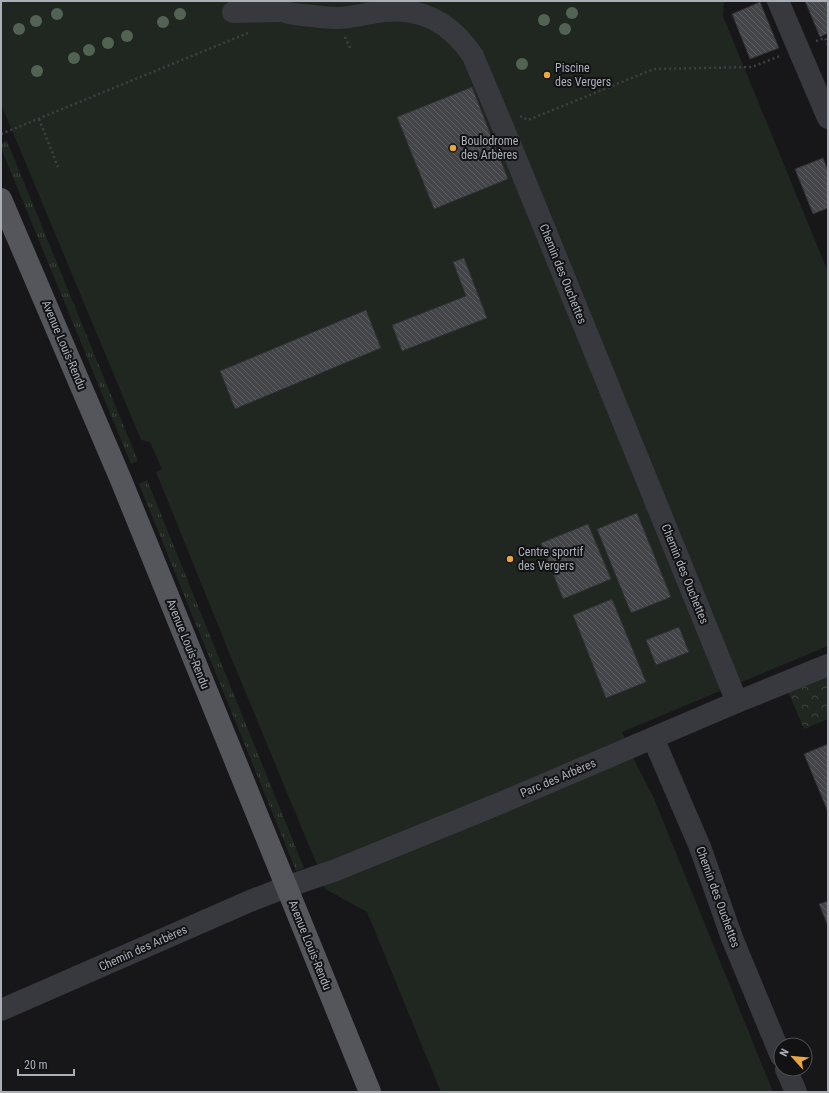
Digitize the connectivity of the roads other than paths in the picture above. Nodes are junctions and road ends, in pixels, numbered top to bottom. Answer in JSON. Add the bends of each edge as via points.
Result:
{"nodes":[{"id":1,"x":778,"y":1,"type":"edge"},
{"id":2,"x":276,"y":6,"type":"edge"},
{"id":3,"x":233,"y":12,"type":"dead end"},
{"id":4,"x":828,"y":118,"type":"edge"},
{"id":5,"x":1,"y":199,"type":"edge"},
{"id":6,"x":828,"y":665,"type":"edge"},
{"id":7,"x":737,"y":702,"type":"junction"},
{"id":8,"x":653,"y":738,"type":"junction"},
{"id":9,"x":286,"y":887,"type":"junction"},
{"id":10,"x":1,"y":1010,"type":"edge"},
{"id":11,"x":773,"y":1037,"type":"edge"},
{"id":12,"x":789,"y":1077,"type":"edge"},
{"id":13,"x":370,"y":1092,"type":"edge"},
{"id":14,"x":796,"y":1092,"type":"edge"}],
"edges":[{"from":1,"to":4,"type":"street"},
{"from":2,"to":3,"type":"street","name":"Chemin des Ouchettes"},
{"from":2,"to":7,"type":"street","name":"Chemin des Ouchettes","via":[[295,14],[337,18],[397,10],[420,14],[438,20],[449,28],[473,56]]},
{"from":5,"to":9,"type":"main road","name":"Avenue Louis-Rendu","via":[[121,480]]},
{"from":6,"to":7,"type":"street","name":"Parc des Arbères"},
{"from":7,"to":8,"type":"street","name":"Parc des Arbères"},
{"from":8,"to":9,"type":"street","name":"Parc des Arbères","via":[[336,870]]},
{"from":8,"to":11,"type":"street","name":"Chemin des Ouchettes","via":[[700,847],[732,938]]},
{"from":9,"to":10,"type":"street","name":"Chemin des Arbères"},
{"from":9,"to":13,"type":"main road","name":"Avenue Louis-Rendu"},
{"from":12,"to":14,"type":"street"}]}
